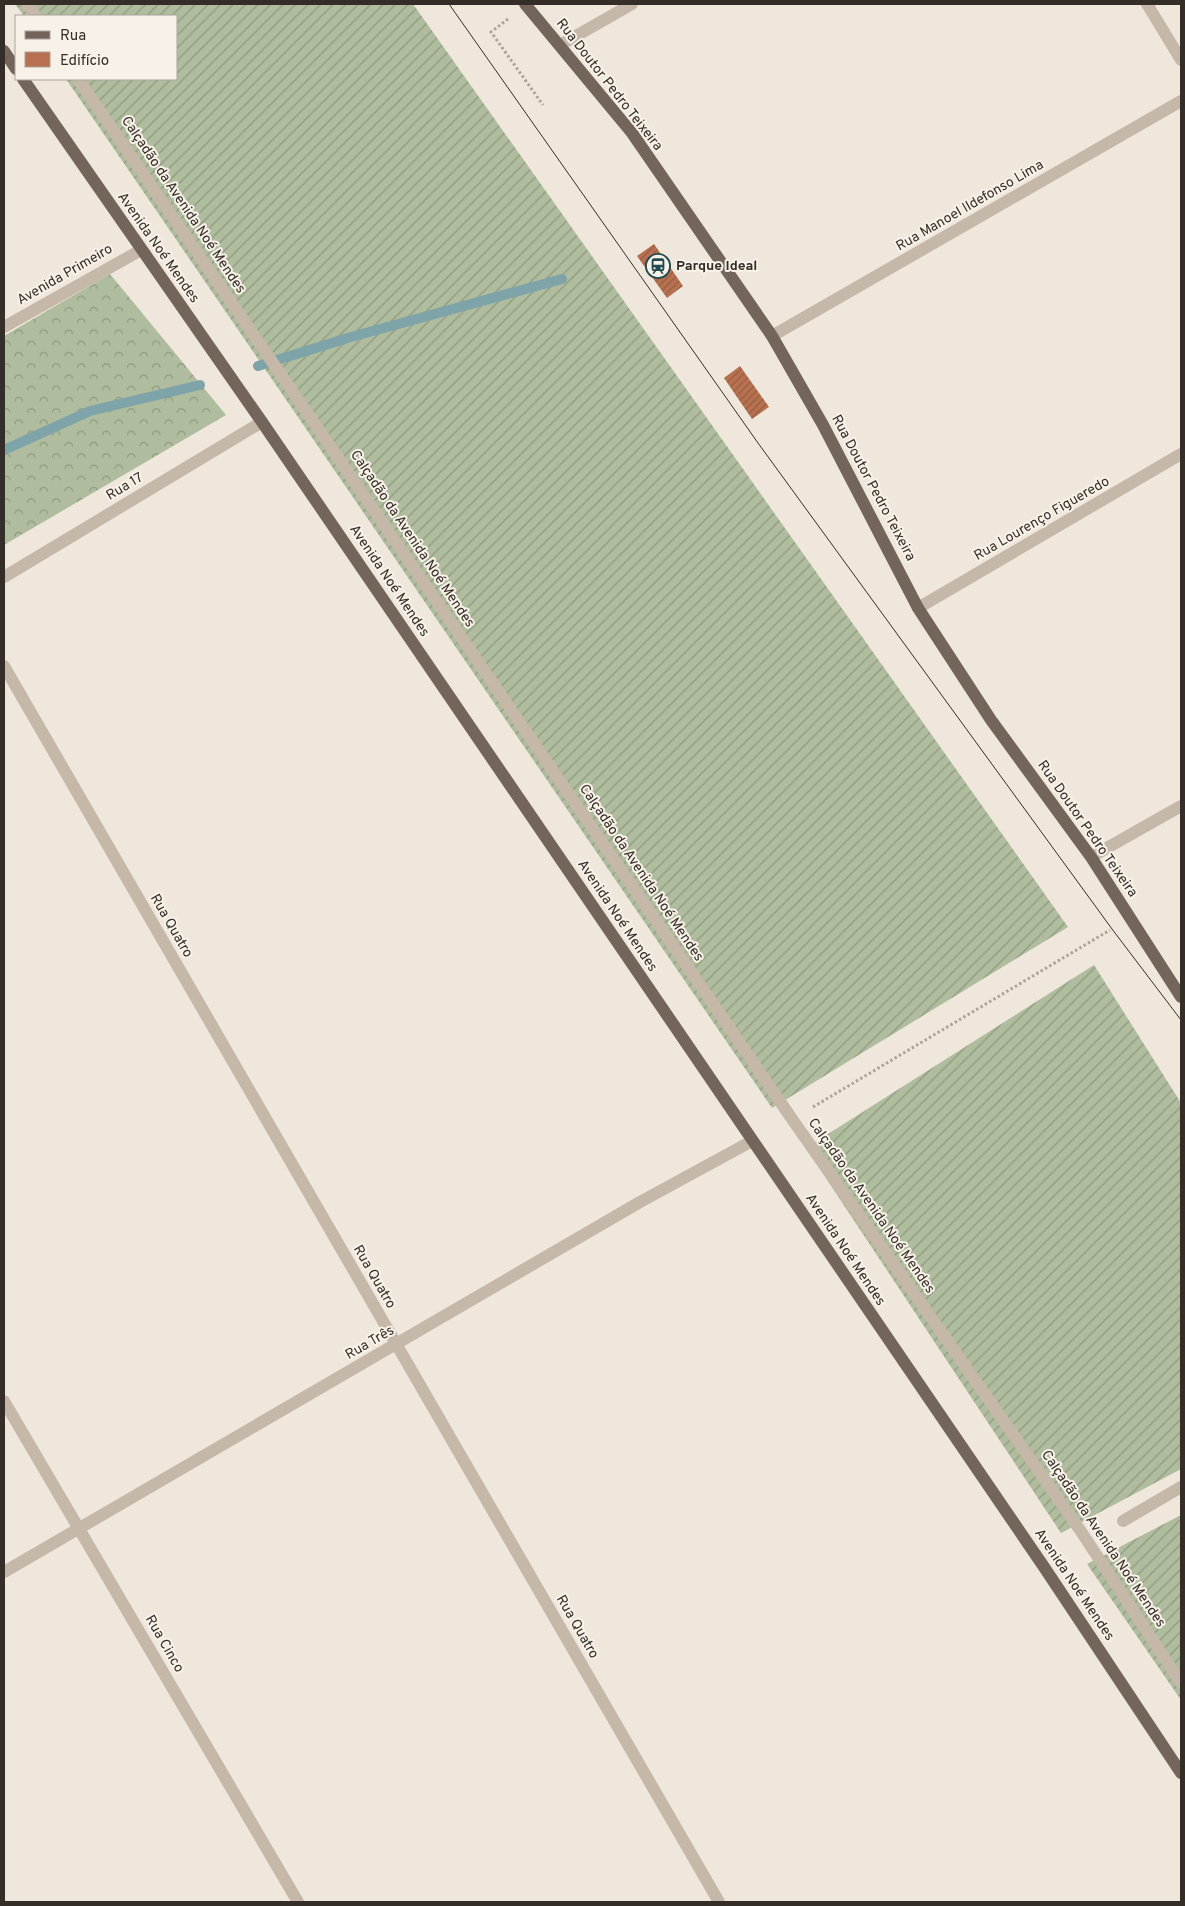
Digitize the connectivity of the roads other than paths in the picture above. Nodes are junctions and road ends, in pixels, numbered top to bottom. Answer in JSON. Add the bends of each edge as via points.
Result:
{"nodes":[{"id":1,"x":27,"y":4,"type":"edge"},
{"id":2,"x":525,"y":4,"type":"edge"},
{"id":3,"x":632,"y":4,"type":"edge"},
{"id":4,"x":1147,"y":4,"type":"edge"},
{"id":5,"x":35,"y":15,"type":"edge"},
{"id":6,"x":560,"y":45,"type":"junction"},
{"id":7,"x":4,"y":51,"type":"edge"},
{"id":8,"x":1181,"y":60,"type":"edge"},
{"id":9,"x":15,"y":68,"type":"edge"},
{"id":10,"x":24,"y":80,"type":"edge"},
{"id":11,"x":79,"y":80,"type":"edge"},
{"id":12,"x":1181,"y":101,"type":"edge"},
{"id":13,"x":141,"y":250,"type":"junction"},
{"id":14,"x":4,"y":327,"type":"edge"},
{"id":15,"x":772,"y":336,"type":"junction"},
{"id":16,"x":262,"y":422,"type":"junction"},
{"id":17,"x":1181,"y":454,"type":"edge"},
{"id":18,"x":4,"y":577,"type":"edge"},
{"id":19,"x":918,"y":608,"type":"junction"},
{"id":20,"x":4,"y":666,"type":"edge"},
{"id":21,"x":1181,"y":806,"type":"edge"},
{"id":22,"x":1091,"y":857,"type":"junction"},
{"id":23,"x":1181,"y":996,"type":"edge"},
{"id":24,"x":752,"y":1141,"type":"junction"},
{"id":25,"x":396,"y":1345,"type":"junction"},
{"id":26,"x":4,"y":1401,"type":"edge"},
{"id":27,"x":1181,"y":1487,"type":"edge"},
{"id":28,"x":1123,"y":1521,"type":"dead end"},
{"id":29,"x":79,"y":1528,"type":"junction"},
{"id":30,"x":4,"y":1572,"type":"edge"},
{"id":31,"x":1181,"y":1683,"type":"edge"},
{"id":32,"x":1181,"y":1773,"type":"edge"},
{"id":33,"x":298,"y":1902,"type":"edge"},
{"id":34,"x":719,"y":1902,"type":"edge"}],
"edges":[{"from":1,"to":5,"type":"street"},
{"from":2,"to":6,"type":"main road","name":"Rua Doutor Pedro Teixeira"},
{"from":3,"to":6,"type":"street"},
{"from":4,"to":8,"type":"street"},
{"from":6,"to":15,"type":"main road","name":"Rua Doutor Pedro Teixeira","via":[[632,133]]},
{"from":7,"to":9,"type":"main road"},
{"from":10,"to":13,"type":"main road","name":"Avenida Noé Mendes"},
{"from":11,"to":31,"type":"street","name":"Calçadão da Avenida Noé Mendes","via":[[792,1119],[1075,1522]]},
{"from":12,"to":15,"type":"street","name":"Rua Manoel Ildefonso Lima"},
{"from":13,"to":14,"type":"street","name":"Avenida Primeiro"},
{"from":13,"to":16,"type":"main road","name":"Avenida Noé Mendes"},
{"from":15,"to":19,"type":"main road","name":"Rua Doutor Pedro Teixeira","via":[[823,425]]},
{"from":16,"to":18,"type":"street","name":"Rua 17"},
{"from":16,"to":24,"type":"main road","name":"Avenida Noé Mendes"},
{"from":17,"to":19,"type":"street","name":"Rua Lourenço Figueredo"},
{"from":19,"to":22,"type":"main road","name":"Rua Doutor Pedro Teixeira","via":[[991,720]]},
{"from":20,"to":25,"type":"street","name":"Rua Quatro"},
{"from":21,"to":22,"type":"street"},
{"from":22,"to":23,"type":"main road","name":"Rua Doutor Pedro Teixeira"},
{"from":24,"to":25,"type":"street","name":"Rua Três","via":[[640,1202]]},
{"from":24,"to":32,"type":"main road","name":"Avenida Noé Mendes"},
{"from":25,"to":29,"type":"street","name":"Rua Três"},
{"from":25,"to":34,"type":"street","name":"Rua Quatro"},
{"from":26,"to":29,"type":"street","name":"Rua Cinco"},
{"from":27,"to":28,"type":"street"},
{"from":29,"to":30,"type":"street","name":"Rua Três"},
{"from":29,"to":33,"type":"street","name":"Rua Cinco"}]}
